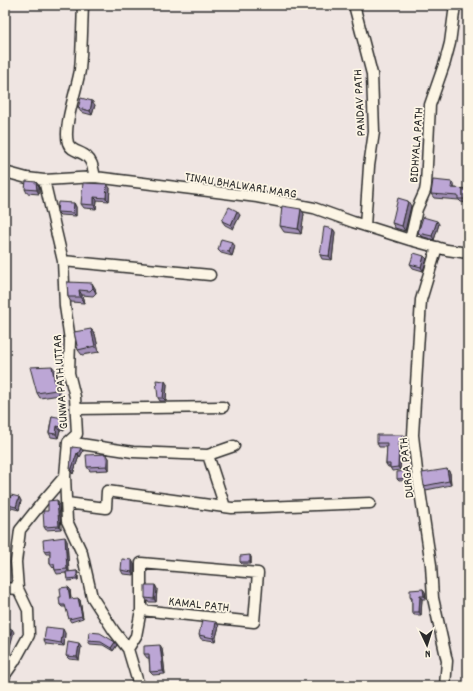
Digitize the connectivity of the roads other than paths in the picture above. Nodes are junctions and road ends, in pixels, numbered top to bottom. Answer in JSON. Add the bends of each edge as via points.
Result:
{"nodes":[{"id":1,"x":83,"y":5,"type":"edge"},
{"id":2,"x":354,"y":5,"type":"edge"},
{"id":3,"x":455,"y":5,"type":"edge"},
{"id":4,"x":5,"y":172,"type":"edge"},
{"id":5,"x":94,"y":176,"type":"junction"},
{"id":6,"x":44,"y":180,"type":"junction"},
{"id":7,"x":365,"y":226,"type":"junction"},
{"id":8,"x":410,"y":240,"type":"junction"},
{"id":9,"x":437,"y":247,"type":"junction"},
{"id":10,"x":468,"y":253,"type":"edge"},
{"id":11,"x":63,"y":261,"type":"junction"},
{"id":12,"x":210,"y":274,"type":"dead end"},
{"id":13,"x":223,"y":407,"type":"dead end"},
{"id":14,"x":76,"y":409,"type":"junction"},
{"id":15,"x":68,"y":442,"type":"junction"},
{"id":16,"x":234,"y":446,"type":"dead end"},
{"id":17,"x":208,"y":455,"type":"junction"},
{"id":18,"x":66,"y":476,"type":"junction"},
{"id":19,"x":67,"y":503,"type":"junction"},
{"id":20,"x":370,"y":503,"type":"dead end"},
{"id":21,"x":225,"y":507,"type":"junction"},
{"id":22,"x":5,"y":588,"type":"edge"},
{"id":23,"x":18,"y":589,"type":"junction"},
{"id":24,"x":141,"y":610,"type":"junction"},
{"id":25,"x":128,"y":649,"type":"junction"},
{"id":26,"x":5,"y":675,"type":"edge"},
{"id":27,"x":140,"y":686,"type":"edge"},
{"id":28,"x":445,"y":686,"type":"edge"}],
"edges":[{"from":1,"to":5,"type":"street","via":[[80,72],[69,116],[67,137],[72,149],[88,157]]},
{"from":2,"to":7,"type":"street","name":"PANDAV PATH","via":[[372,74],[374,132]]},
{"from":3,"to":8,"type":"street","name":"BIDHYALA PATH","via":[[450,43],[430,105],[425,191],[417,209]]},
{"from":4,"to":6,"type":"street","name":"TINAU BHALWARI MARG"},
{"from":5,"to":6,"type":"street","name":"TINAU BHALWARI MARG"},
{"from":5,"to":7,"type":"street","name":"TINAU BHALWARI MARG","via":[[257,197],[314,208]]},
{"from":6,"to":11,"type":"street","name":"GUNWA PATH UTTAR"},
{"from":7,"to":8,"type":"street","name":"TINAU BHALWARI MARG"},
{"from":8,"to":9,"type":"street","name":"TINAU BHALWARI MARG"},
{"from":9,"to":10,"type":"street","name":"TINAU BHALWARI MARG"},
{"from":9,"to":28,"type":"street","name":"DURGA PATH","via":[[421,300],[413,435],[431,565],[433,598],[447,661]]},
{"from":11,"to":12,"type":"street"},
{"from":11,"to":14,"type":"street","name":"GUNWA PATH UTTAR","via":[[70,340],[70,374]]},
{"from":13,"to":14,"type":"street"},
{"from":14,"to":15,"type":"street","name":"GUNWA PATH UTTAR","via":[[77,434]]},
{"from":15,"to":17,"type":"street","via":[[133,452]]},
{"from":15,"to":18,"type":"street","name":"GUNWA PATH UTTAR"},
{"from":16,"to":17,"type":"street"},
{"from":17,"to":21,"type":"street"},
{"from":18,"to":19,"type":"street","name":"GUNWA PATH UTTAR"},
{"from":18,"to":23,"type":"street","via":[[20,530],[16,562]]},
{"from":19,"to":21,"type":"street","via":[[106,508],[107,491]]},
{"from":19,"to":25,"type":"street","name":"GUNWA PATH UTTAR","via":[[67,521],[82,553],[92,597]]},
{"from":20,"to":21,"type":"street"},
{"from":22,"to":23,"type":"street"},
{"from":23,"to":26,"type":"street","via":[[28,610],[29,635]]},
{"from":24,"to":24,"type":"street","name":"KAMAL PATH","via":[[141,563],[258,573],[254,622]]},
{"from":24,"to":25,"type":"street","via":[[136,636]]},
{"from":25,"to":27,"type":"street","name":"GUNWA PATH UTTAR"}]}
